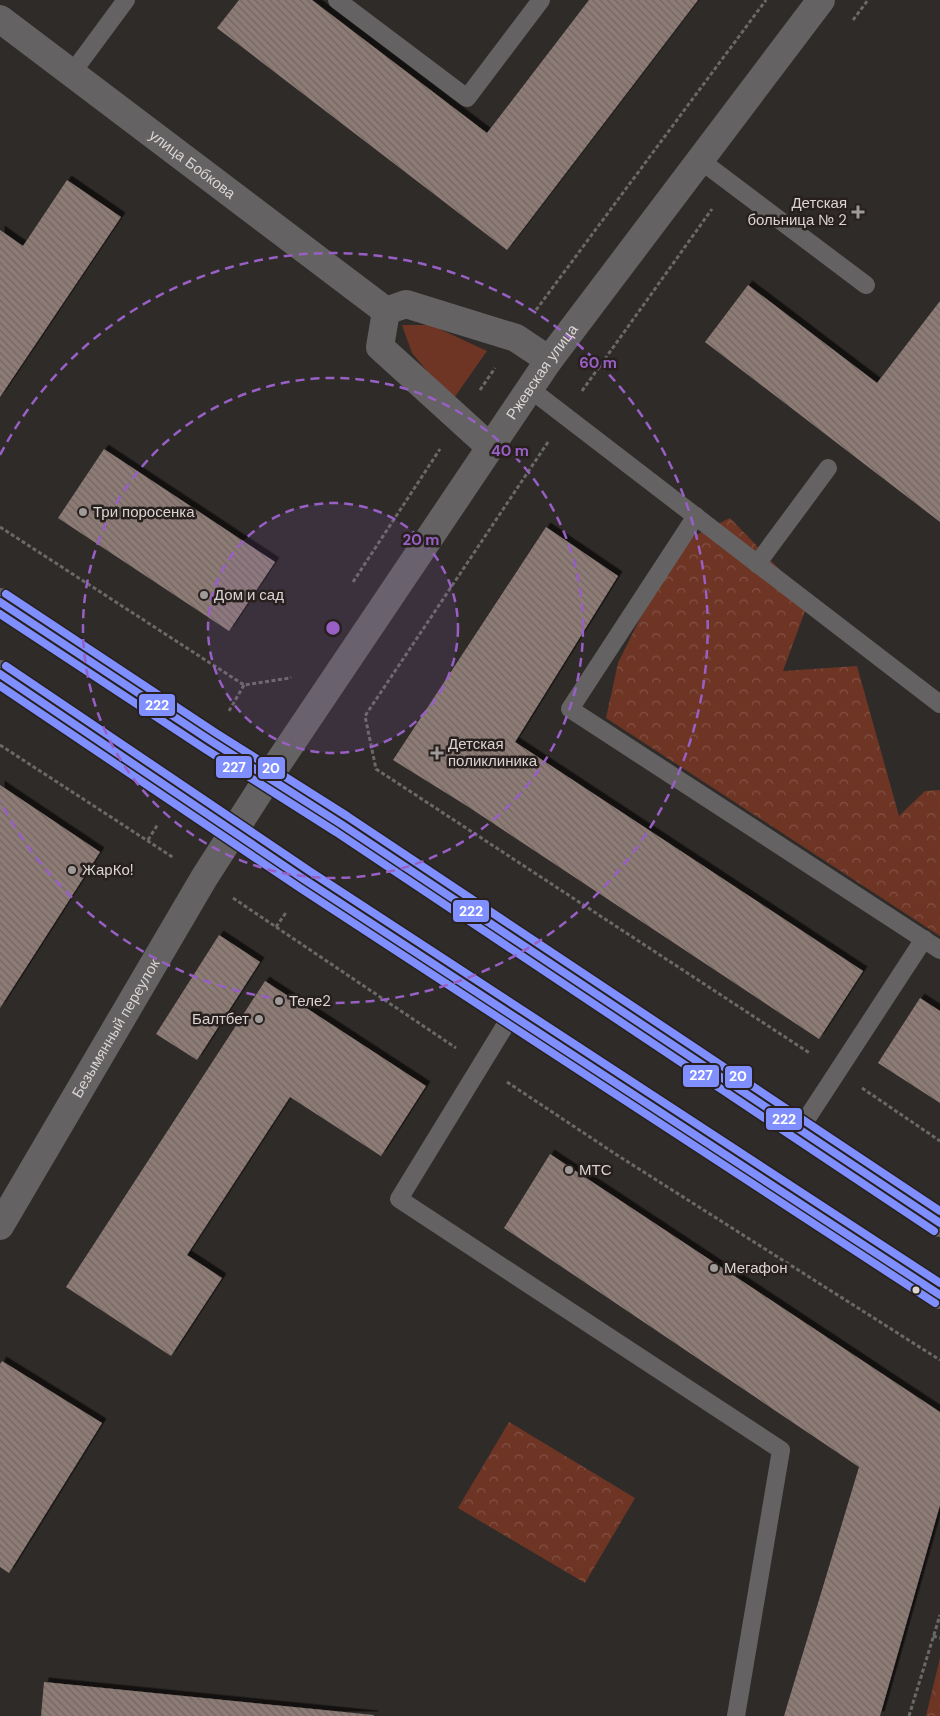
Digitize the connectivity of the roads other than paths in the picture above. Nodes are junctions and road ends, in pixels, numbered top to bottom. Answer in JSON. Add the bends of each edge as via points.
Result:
{"nodes":[{"id":1,"x":126,"y":0,"type":"edge"},
{"id":2,"x":337,"y":0,"type":"edge"},
{"id":3,"x":541,"y":0,"type":"edge"},
{"id":4,"x":821,"y":0,"type":"edge"},
{"id":5,"x":0,"y":19,"type":"edge"},
{"id":6,"x":72,"y":73,"type":"junction"},
{"id":7,"x":700,"y":160,"type":"junction"},
{"id":8,"x":866,"y":285,"type":"dead end"},
{"id":9,"x":386,"y":310,"type":"junction"},
{"id":10,"x":549,"y":360,"type":"junction"},
{"id":11,"x":530,"y":389,"type":"junction"},
{"id":12,"x":490,"y":447,"type":"junction"},
{"id":13,"x":828,"y":468,"type":"dead end"},
{"id":14,"x":696,"y":516,"type":"junction"},
{"id":15,"x":757,"y":564,"type":"junction"},
{"id":16,"x":0,"y":602,"type":"edge"},
{"id":17,"x":0,"y":674,"type":"edge"},
{"id":18,"x":940,"y":704,"type":"edge"},
{"id":19,"x":268,"y":778,"type":"junction"},
{"id":20,"x":233,"y":832,"type":"junction"},
{"id":21,"x":924,"y":939,"type":"junction"},
{"id":22,"x":940,"y":950,"type":"edge"},
{"id":23,"x":510,"y":1016,"type":"junction"},
{"id":24,"x":800,"y":1129,"type":"junction"},
{"id":25,"x":940,"y":1223,"type":"edge"},
{"id":26,"x":0,"y":1226,"type":"edge"},
{"id":27,"x":940,"y":1295,"type":"edge"},
{"id":28,"x":736,"y":1716,"type":"edge"}],
"edges":[{"from":1,"to":6,"type":"lane"},
{"from":2,"to":3,"type":"lane","via":[[467,98]]},
{"from":4,"to":7,"type":"street","name":"Ржевская улица"},
{"from":5,"to":6,"type":"street","name":"улица Бобкова"},
{"from":6,"to":9,"type":"street","name":"улица Бобкова"},
{"from":7,"to":8,"type":"lane"},
{"from":7,"to":10,"type":"street","name":"Ржевская улица"},
{"from":9,"to":10,"type":"street","via":[[406,304],[516,338]]},
{"from":9,"to":12,"type":"street","via":[[380,347]]},
{"from":10,"to":11,"type":"street","name":"Ржевская улица"},
{"from":11,"to":12,"type":"street","name":"Ржевская улица"},
{"from":11,"to":14,"type":"lane"},
{"from":12,"to":19,"type":"street","name":"Ржевская улица"},
{"from":13,"to":15,"type":"lane"},
{"from":14,"to":15,"type":"lane"},
{"from":14,"to":21,"type":"lane","via":[[570,709]]},
{"from":15,"to":18,"type":"lane"},
{"from":16,"to":19,"type":"main road"},
{"from":17,"to":20,"type":"main road"},
{"from":19,"to":20,"type":"street","name":"Ржевская улица"},
{"from":19,"to":24,"type":"main road"},
{"from":20,"to":23,"type":"main road"},
{"from":20,"to":26,"type":"street","name":"Безымянный переулок"},
{"from":21,"to":22,"type":"lane"},
{"from":21,"to":24,"type":"lane"},
{"from":23,"to":27,"type":"main road"},
{"from":23,"to":28,"type":"lane","via":[[399,1199],[781,1450]]},
{"from":24,"to":25,"type":"main road"}]}
